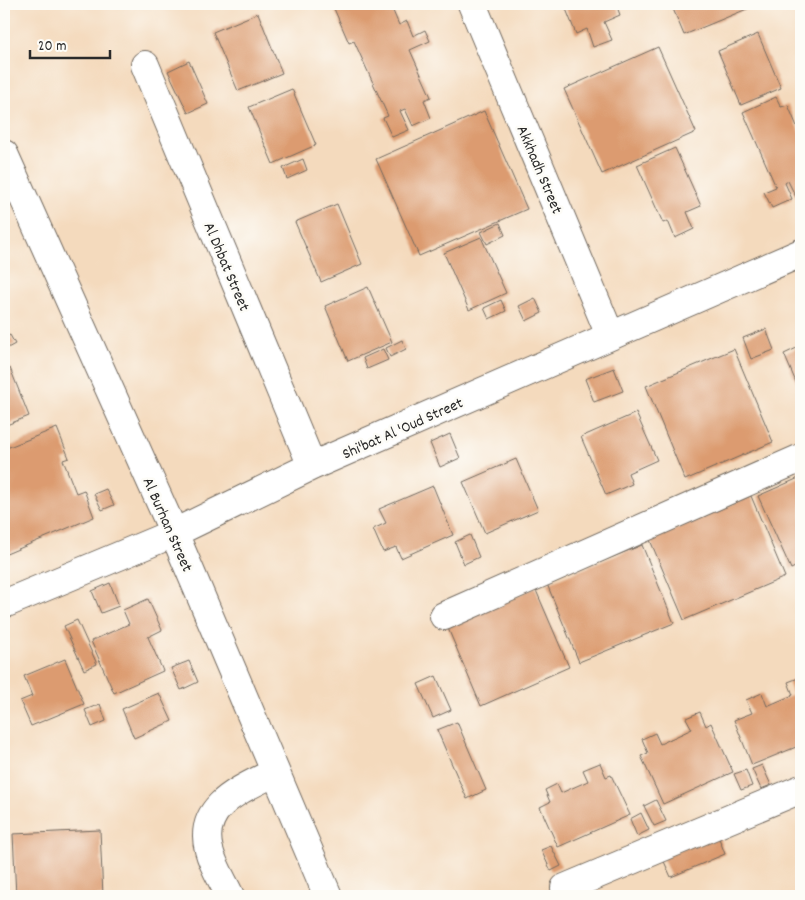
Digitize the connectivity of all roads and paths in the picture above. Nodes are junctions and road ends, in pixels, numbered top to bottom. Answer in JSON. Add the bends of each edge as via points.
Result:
{"nodes":[{"id":1,"x":472,"y":4,"type":"edge"},
{"id":2,"x":145,"y":65,"type":"dead end"},
{"id":3,"x":4,"y":154,"type":"edge"},
{"id":4,"x":801,"y":253,"type":"edge"},
{"id":5,"x":610,"y":335,"type":"junction"},
{"id":6,"x":801,"y":458,"type":"edge"},
{"id":7,"x":312,"y":466,"type":"junction"},
{"id":8,"x":174,"y":533,"type":"junction"},
{"id":9,"x":4,"y":604,"type":"edge"},
{"id":10,"x":444,"y":616,"type":"dead end"},
{"id":11,"x":275,"y":772,"type":"junction"},
{"id":12,"x":801,"y":789,"type":"edge"},
{"id":13,"x":565,"y":888,"type":"dead end"},
{"id":14,"x":230,"y":896,"type":"edge"},
{"id":15,"x":328,"y":896,"type":"edge"}],
"edges":[{"from":1,"to":5,"type":"street","name":"Akkhadh Street"},
{"from":2,"to":7,"type":"street","name":"Al Dhbat Street"},
{"from":3,"to":8,"type":"street","name":"Al Burhan Street"},
{"from":4,"to":5,"type":"street","name":"Shi'bat Al 'Oud Street"},
{"from":5,"to":7,"type":"street","name":"Shi'bat Al 'Oud Street"},
{"from":6,"to":10,"type":"street"},
{"from":7,"to":8,"type":"street","name":"Shi'bat Al 'Oud Street"},
{"from":8,"to":9,"type":"street","name":"Shi'bat Al 'Oud Street"},
{"from":8,"to":11,"type":"street","name":"Al Burhan Street"},
{"from":11,"to":14,"type":"street","via":[[231,795],[210,817],[209,850]]},
{"from":11,"to":15,"type":"street","name":"Al Burhan Street"},
{"from":12,"to":13,"type":"street"}]}
